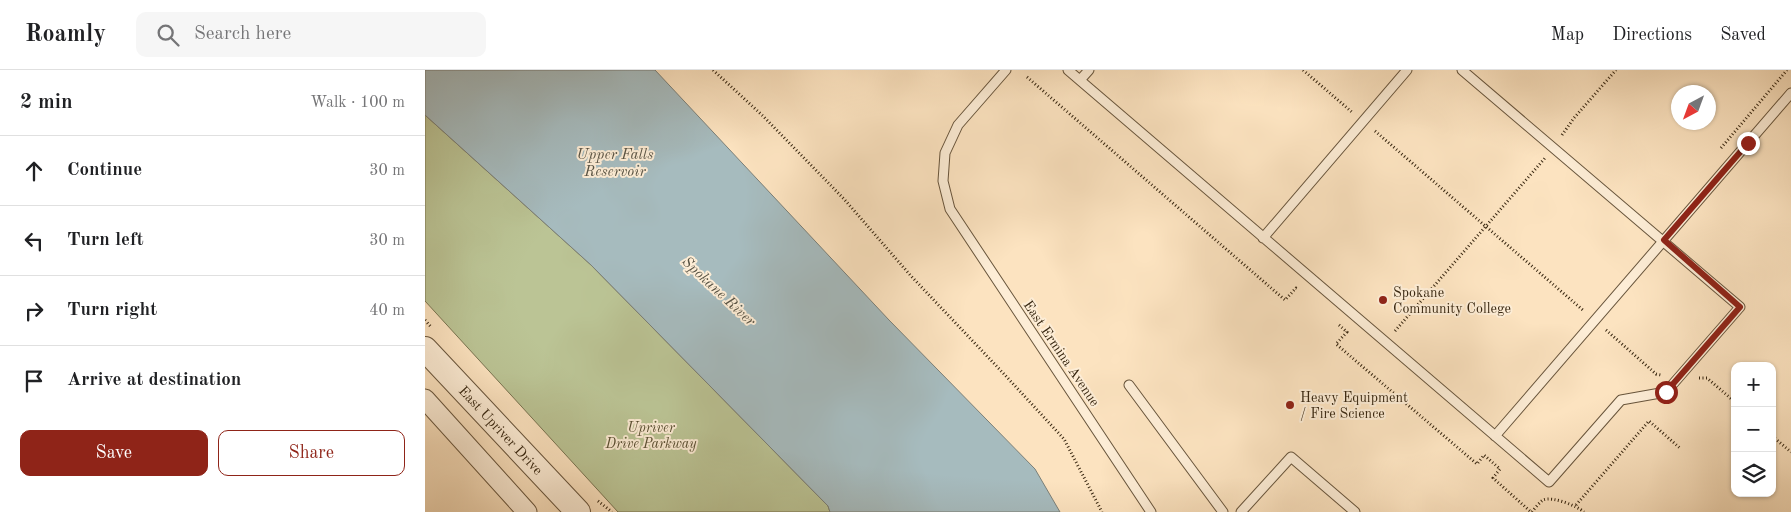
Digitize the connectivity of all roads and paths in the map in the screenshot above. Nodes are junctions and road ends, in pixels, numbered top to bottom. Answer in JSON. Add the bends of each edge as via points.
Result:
{"nodes":[{"id":1,"x":713,"y":70,"type":"edge"},
{"id":2,"x":1006,"y":70,"type":"edge"},
{"id":3,"x":1068,"y":70,"type":"edge"},
{"id":4,"x":1089,"y":70,"type":"edge"},
{"id":5,"x":1303,"y":70,"type":"edge"},
{"id":6,"x":1407,"y":70,"type":"edge"},
{"id":7,"x":1462,"y":70,"type":"edge"},
{"id":8,"x":1616,"y":70,"type":"edge"},
{"id":9,"x":1027,"y":77,"type":"dead end"},
{"id":10,"x":1080,"y":80,"type":"junction"},
{"id":11,"x":1791,"y":94,"type":"edge"},
{"id":12,"x":1363,"y":121,"type":"junction"},
{"id":13,"x":1554,"y":148,"type":"junction"},
{"id":14,"x":1485,"y":226,"type":"junction"},
{"id":15,"x":1263,"y":238,"type":"junction"},
{"id":16,"x":1664,"y":240,"type":"junction"},
{"id":17,"x":1303,"y":294,"type":"dead end"},
{"id":18,"x":1332,"y":319,"type":"dead end"},
{"id":19,"x":1595,"y":320,"type":"junction"},
{"id":20,"x":1385,"y":342,"type":"junction"},
{"id":21,"x":425,"y":349,"type":"edge"},
{"id":22,"x":1680,"y":377,"type":"junction"},
{"id":23,"x":1129,"y":385,"type":"dead end"},
{"id":24,"x":425,"y":399,"type":"edge"},
{"id":25,"x":1731,"y":399,"type":"edge"},
{"id":26,"x":1495,"y":436,"type":"junction"},
{"id":27,"x":1776,"y":439,"type":"edge"},
{"id":28,"x":1681,"y":449,"type":"dead end"},
{"id":29,"x":1791,"y":452,"type":"edge"},
{"id":30,"x":1576,"y":505,"type":"junction"},
{"id":31,"x":527,"y":512,"type":"edge"},
{"id":32,"x":578,"y":512,"type":"edge"},
{"id":33,"x":1102,"y":512,"type":"edge"},
{"id":34,"x":1151,"y":512,"type":"edge"},
{"id":35,"x":1223,"y":512,"type":"edge"},
{"id":36,"x":1241,"y":512,"type":"edge"},
{"id":37,"x":1355,"y":512,"type":"edge"},
{"id":38,"x":1532,"y":512,"type":"edge"},
{"id":39,"x":1584,"y":512,"type":"edge"}],
"edges":[{"from":1,"to":33,"type":"path","via":[[844,199],[1064,440]]},
{"from":2,"to":34,"type":"lane","name":"East Ermina Avenue","via":[[958,125],[945,152],[943,181],[950,209]]},
{"from":3,"to":10,"type":"lane"},
{"from":4,"to":10,"type":"lane"},
{"from":5,"to":12,"type":"path"},
{"from":6,"to":12,"type":"lane"},
{"from":7,"to":13,"type":"lane"},
{"from":8,"to":13,"type":"path","via":[[1574,118]]},
{"from":9,"to":17,"type":"path","via":[[1285,300],[1296,288]]},
{"from":10,"to":15,"type":"lane"},
{"from":11,"to":16,"type":"lane"},
{"from":12,"to":14,"type":"path"},
{"from":12,"to":15,"type":"lane"},
{"from":13,"to":14,"type":"path"},
{"from":13,"to":16,"type":"lane"},
{"from":14,"to":19,"type":"path"},
{"from":14,"to":20,"type":"path"},
{"from":15,"to":20,"type":"lane"},
{"from":16,"to":19,"type":"lane"},
{"from":16,"to":22,"type":"lane","via":[[1740,307]]},
{"from":18,"to":38,"type":"path","via":[[1347,332],[1337,344],[1477,464],[1484,455],[1490,460],[1500,469],[1493,478]]},
{"from":19,"to":22,"type":"path","via":[[1656,374]]},
{"from":19,"to":26,"type":"lane"},
{"from":20,"to":26,"type":"lane"},
{"from":21,"to":32,"type":"street","name":"East Upriver Drive"},
{"from":22,"to":25,"type":"path","via":[[1707,378]]},
{"from":22,"to":26,"type":"lane","via":[[1666,392],[1621,400],[1549,482]]},
{"from":23,"to":35,"type":"lane"},
{"from":24,"to":31,"type":"street"},
{"from":27,"to":29,"type":"path"},
{"from":28,"to":30,"type":"path","via":[[1649,421]]},
{"from":30,"to":38,"type":"path","via":[[1549,499],[1542,501]]},
{"from":30,"to":39,"type":"path"},
{"from":36,"to":37,"type":"lane","via":[[1291,457]]}]}
